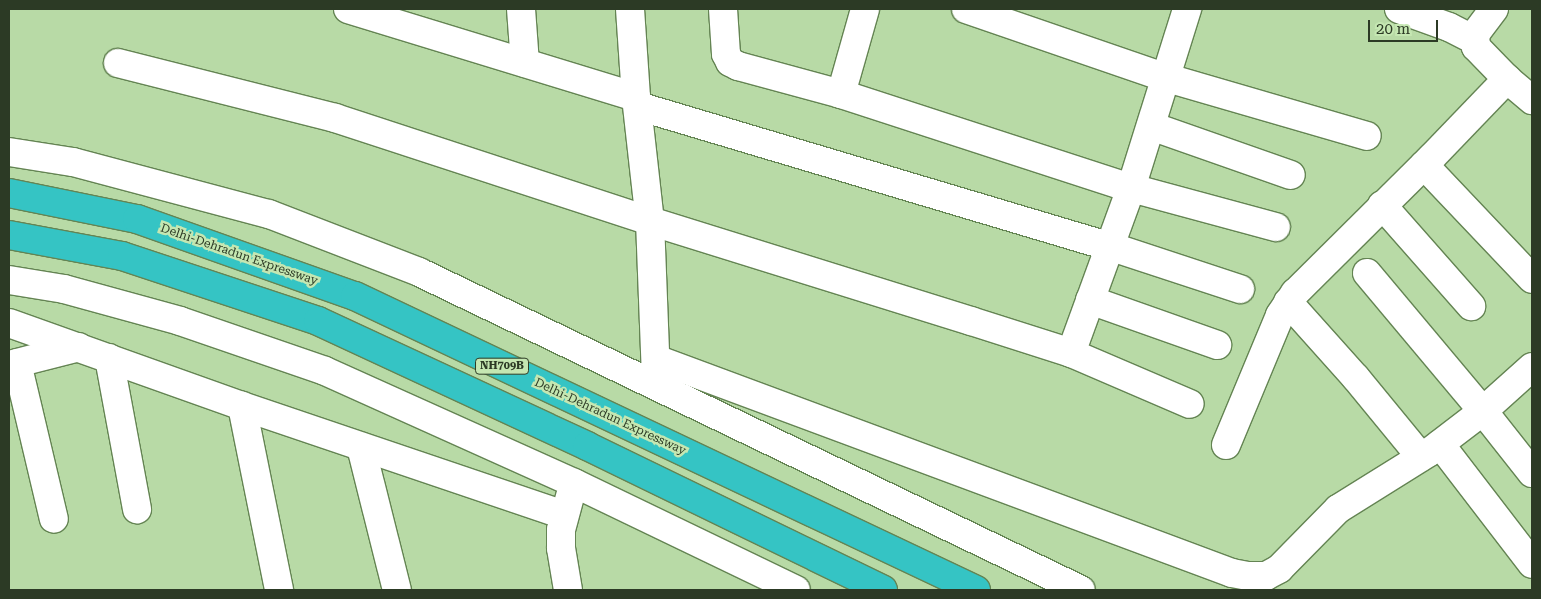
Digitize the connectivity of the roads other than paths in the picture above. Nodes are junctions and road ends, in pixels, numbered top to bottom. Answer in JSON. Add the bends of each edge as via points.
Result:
{"nodes":[{"id":1,"x":348,"y":9,"type":"edge"},
{"id":2,"x":521,"y":9,"type":"edge"},
{"id":3,"x":630,"y":9,"type":"edge"},
{"id":4,"x":723,"y":9,"type":"edge"},
{"id":5,"x":865,"y":9,"type":"edge"},
{"id":6,"x":966,"y":9,"type":"edge"},
{"id":7,"x":1187,"y":9,"type":"edge"},
{"id":8,"x":1399,"y":9,"type":"edge"},
{"id":9,"x":1494,"y":9,"type":"edge"},
{"id":10,"x":1474,"y":40,"type":"junction"},
{"id":11,"x":118,"y":63,"type":"dead end"},
{"id":12,"x":525,"y":63,"type":"junction"},
{"id":13,"x":1164,"y":77,"type":"junction"},
{"id":14,"x":1507,"y":79,"type":"junction"},
{"id":15,"x":841,"y":94,"type":"junction"},
{"id":16,"x":1532,"y":100,"type":"edge"},
{"id":17,"x":637,"y":102,"type":"junction"},
{"id":18,"x":1150,"y":126,"type":"junction"},
{"id":19,"x":1367,"y":136,"type":"dead end"},
{"id":20,"x":9,"y":152,"type":"edge"},
{"id":21,"x":1424,"y":165,"type":"junction"},
{"id":22,"x":1291,"y":175,"type":"dead end"},
{"id":23,"x":1131,"y":188,"type":"junction"},
{"id":24,"x":9,"y":193,"type":"edge"},
{"id":25,"x":1382,"y":205,"type":"junction"},
{"id":26,"x":650,"y":221,"type":"junction"},
{"id":27,"x":1276,"y":227,"type":"dead end"},
{"id":28,"x":9,"y":235,"type":"edge"},
{"id":29,"x":1109,"y":246,"type":"junction"},
{"id":30,"x":1367,"y":273,"type":"dead end"},
{"id":31,"x":1532,"y":278,"type":"edge"},
{"id":32,"x":9,"y":280,"type":"edge"},
{"id":33,"x":1240,"y":289,"type":"dead end"},
{"id":34,"x":1090,"y":300,"type":"junction"},
{"id":35,"x":1288,"y":302,"type":"junction"},
{"id":36,"x":1470,"y":306,"type":"dead end"},
{"id":37,"x":9,"y":323,"type":"edge"},
{"id":38,"x":1217,"y":344,"type":"dead end"},
{"id":39,"x":79,"y":347,"type":"junction"},
{"id":40,"x":1071,"y":353,"type":"junction"},
{"id":41,"x":109,"y":358,"type":"junction"},
{"id":42,"x":656,"y":359,"type":"junction"},
{"id":43,"x":13,"y":364,"type":"edge"},
{"id":44,"x":1531,"y":373,"type":"edge"},
{"id":45,"x":655,"y":386,"type":"junction"},
{"id":46,"x":1190,"y":404,"type":"dead end"},
{"id":47,"x":242,"y":406,"type":"junction"},
{"id":48,"x":1483,"y":411,"type":"junction"},
{"id":49,"x":1226,"y":445,"type":"dead end"},
{"id":50,"x":361,"y":446,"type":"junction"},
{"id":51,"x":1430,"y":451,"type":"junction"},
{"id":52,"x":1532,"y":473,"type":"edge"},
{"id":53,"x":574,"y":483,"type":"junction"},
{"id":54,"x":137,"y":509,"type":"dead end"},
{"id":55,"x":564,"y":514,"type":"junction"},
{"id":56,"x":54,"y":519,"type":"dead end"},
{"id":57,"x":1532,"y":564,"type":"edge"},
{"id":58,"x":279,"y":590,"type":"edge"},
{"id":59,"x":396,"y":590,"type":"edge"},
{"id":60,"x":568,"y":590,"type":"edge"},
{"id":61,"x":796,"y":590,"type":"edge"},
{"id":62,"x":883,"y":590,"type":"edge"},
{"id":63,"x":976,"y":590,"type":"edge"},
{"id":64,"x":1081,"y":590,"type":"edge"}],
"edges":[{"from":1,"to":12,"type":"street"},
{"from":2,"to":12,"type":"street"},
{"from":3,"to":17,"type":"street"},
{"from":4,"to":15,"type":"street","via":[[724,44],[730,62]]},
{"from":5,"to":15,"type":"street"},
{"from":6,"to":13,"type":"street"},
{"from":7,"to":13,"type":"street"},
{"from":8,"to":10,"type":"street"},
{"from":9,"to":10,"type":"street","via":[[1478,29]]},
{"from":10,"to":14,"type":"street","via":[[1481,54]]},
{"from":11,"to":26,"type":"street","via":[[335,118]]},
{"from":12,"to":17,"type":"street"},
{"from":13,"to":18,"type":"street"},
{"from":13,"to":19,"type":"street"},
{"from":14,"to":16,"type":"street"},
{"from":14,"to":21,"type":"street"},
{"from":15,"to":23,"type":"street"},
{"from":17,"to":26,"type":"street"},
{"from":17,"to":29,"type":"street"},
{"from":18,"to":22,"type":"street"},
{"from":18,"to":23,"type":"street"},
{"from":20,"to":45,"type":"street","via":[[73,162],[269,214],[419,272]]},
{"from":21,"to":25,"type":"street"},
{"from":21,"to":31,"type":"street"},
{"from":23,"to":27,"type":"street"},
{"from":23,"to":29,"type":"street"},
{"from":24,"to":63,"type":"highway","name":"Delhi-Dehradun Expressway","number":"NH709B","via":[[137,219],[355,296]]},
{"from":25,"to":35,"type":"street"},
{"from":25,"to":36,"type":"street"},
{"from":26,"to":40,"type":"street"},
{"from":26,"to":42,"type":"street"},
{"from":28,"to":62,"type":"highway","number":"NH709B","via":[[122,256],[318,321],[587,446]]},
{"from":29,"to":33,"type":"street"},
{"from":29,"to":34,"type":"street"},
{"from":30,"to":48,"type":"street"},
{"from":32,"to":53,"type":"street","via":[[64,289],[180,321],[325,371]]},
{"from":34,"to":38,"type":"street"},
{"from":34,"to":40,"type":"street"},
{"from":35,"to":49,"type":"street"},
{"from":35,"to":51,"type":"street","via":[[1356,378]]},
{"from":37,"to":39,"type":"street"},
{"from":39,"to":41,"type":"street"},
{"from":39,"to":43,"type":"street"},
{"from":40,"to":46,"type":"street"},
{"from":41,"to":47,"type":"street"},
{"from":41,"to":54,"type":"street"},
{"from":42,"to":45,"type":"street"},
{"from":42,"to":51,"type":"street","via":[[1232,573],[1248,576],[1266,576],[1279,569],[1338,509]]},
{"from":43,"to":56,"type":"street"},
{"from":44,"to":48,"type":"street"},
{"from":45,"to":64,"type":"street"},
{"from":47,"to":50,"type":"street"},
{"from":47,"to":58,"type":"street"},
{"from":48,"to":51,"type":"street"},
{"from":48,"to":52,"type":"street"},
{"from":50,"to":55,"type":"street"},
{"from":50,"to":59,"type":"street"},
{"from":51,"to":57,"type":"street"},
{"from":53,"to":55,"type":"street"},
{"from":53,"to":61,"type":"street"},
{"from":55,"to":60,"type":"street","via":[[561,548]]}]}
